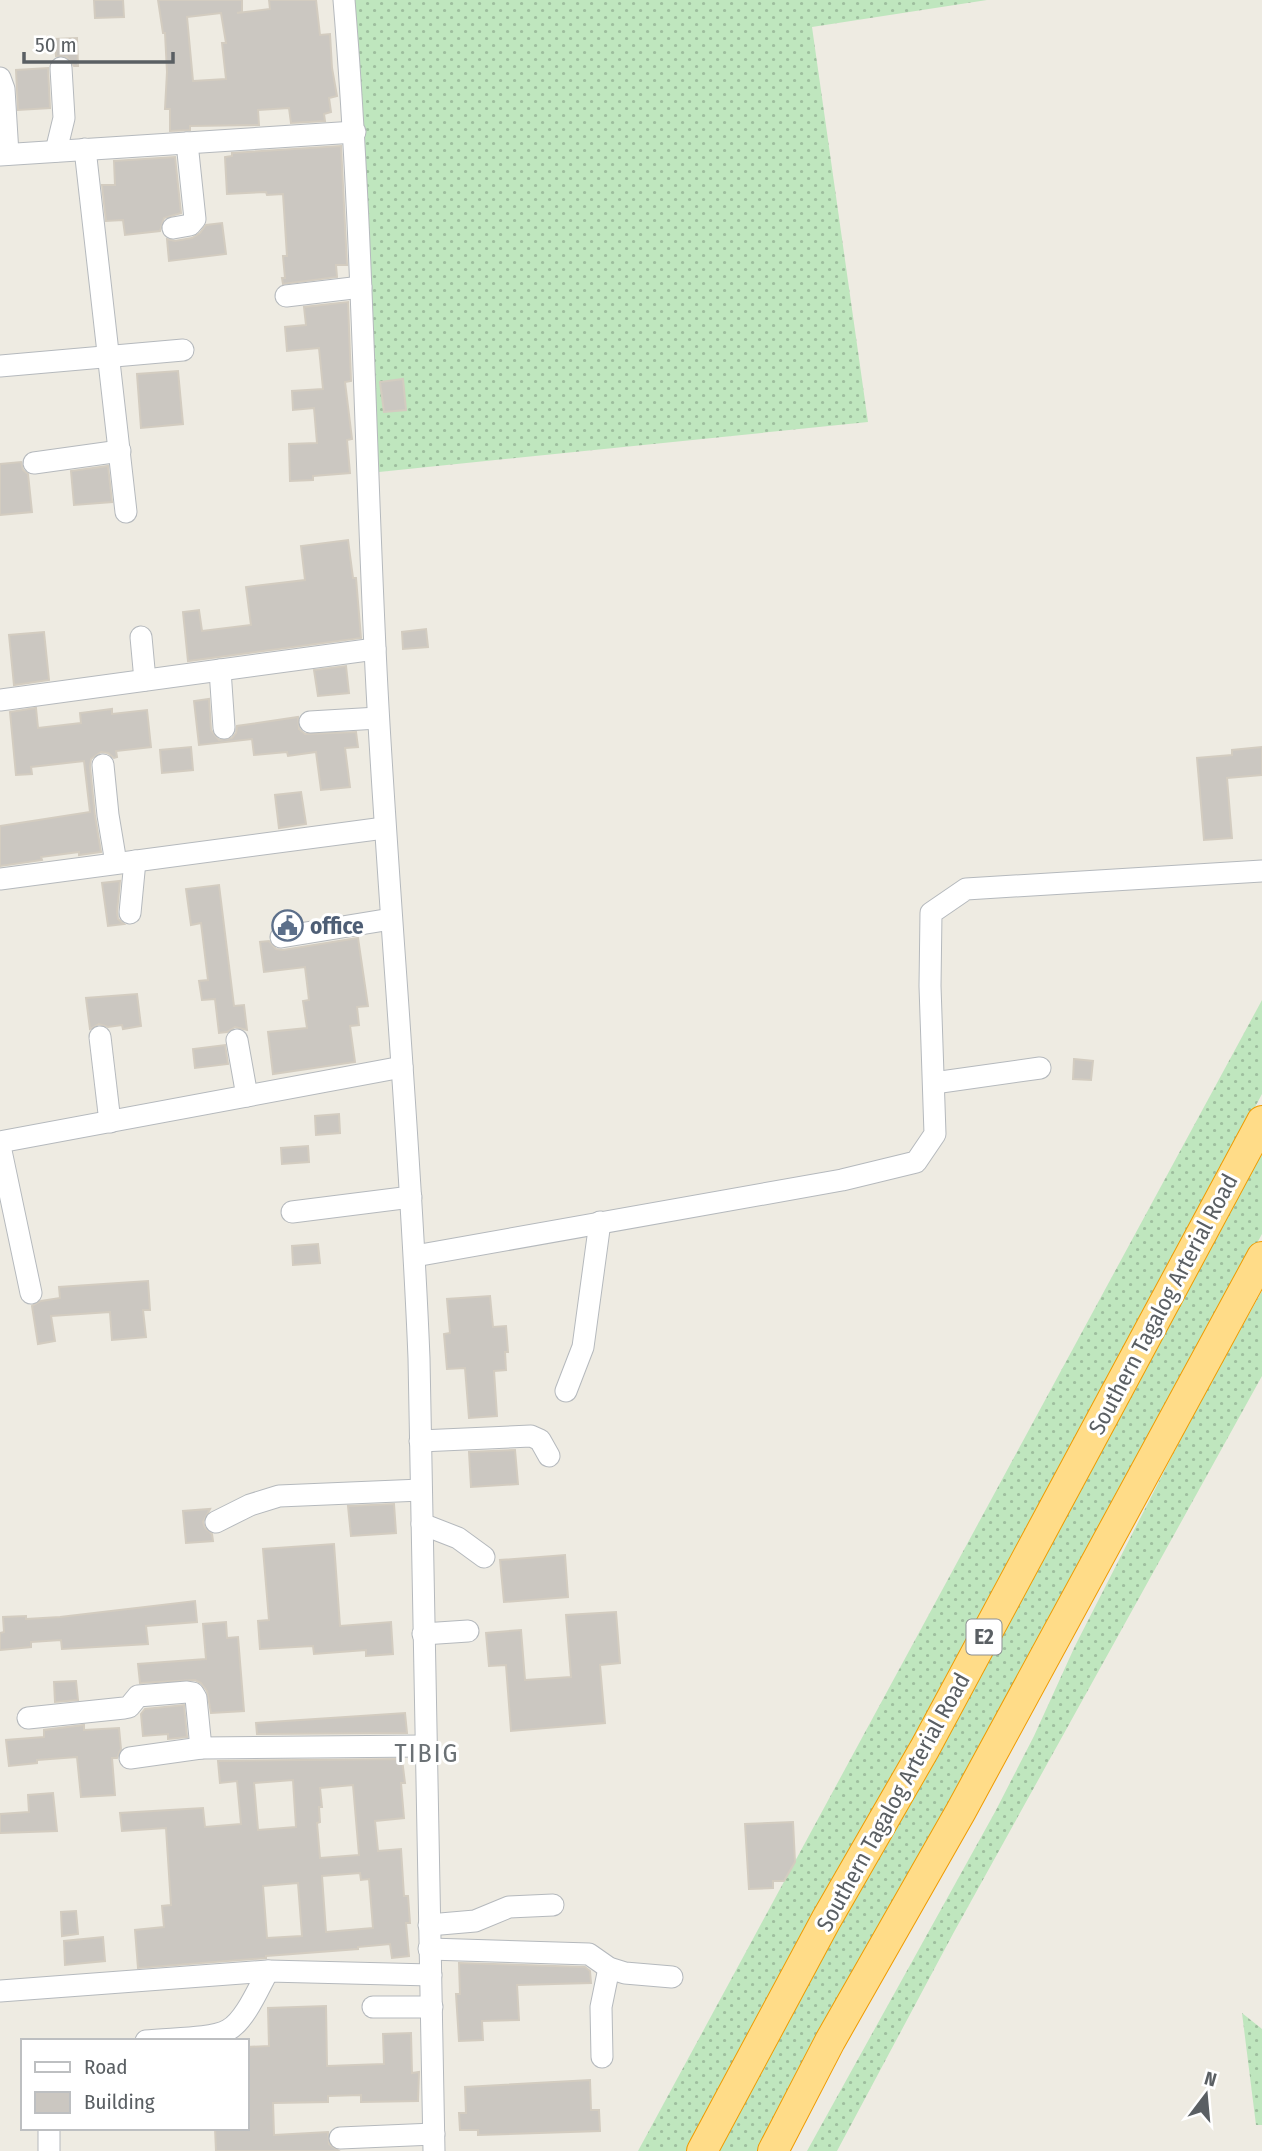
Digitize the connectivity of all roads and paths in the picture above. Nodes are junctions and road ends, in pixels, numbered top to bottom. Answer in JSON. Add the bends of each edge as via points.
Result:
{"nodes":[{"id":1,"x":344,"y":0,"type":"edge"},
{"id":2,"x":61,"y":68,"type":"dead end"},
{"id":3,"x":0,"y":78,"type":"edge"},
{"id":4,"x":355,"y":132,"type":"junction"},
{"id":5,"x":187,"y":143,"type":"junction"},
{"id":6,"x":85,"y":149,"type":"junction"},
{"id":7,"x":56,"y":151,"type":"junction"},
{"id":8,"x":4,"y":154,"type":"edge"},
{"id":9,"x":173,"y":228,"type":"dead end"},
{"id":10,"x":361,"y":287,"type":"junction"},
{"id":11,"x":286,"y":296,"type":"dead end"},
{"id":12,"x":183,"y":350,"type":"dead end"},
{"id":13,"x":107,"y":356,"type":"junction"},
{"id":14,"x":0,"y":366,"type":"edge"},
{"id":15,"x":120,"y":451,"type":"junction"},
{"id":16,"x":34,"y":463,"type":"dead end"},
{"id":17,"x":126,"y":512,"type":"dead end"},
{"id":18,"x":141,"y":637,"type":"dead end"},
{"id":19,"x":375,"y":649,"type":"junction"},
{"id":20,"x":220,"y":670,"type":"junction"},
{"id":21,"x":145,"y":680,"type":"junction"},
{"id":22,"x":0,"y":700,"type":"edge"},
{"id":23,"x":378,"y":718,"type":"junction"},
{"id":24,"x":310,"y":722,"type":"dead end"},
{"id":25,"x":224,"y":728,"type":"dead end"},
{"id":26,"x":103,"y":765,"type":"dead end"},
{"id":27,"x":384,"y":828,"type":"junction"},
{"id":28,"x":125,"y":862,"type":"junction"},
{"id":29,"x":1262,"y":872,"type":"edge"},
{"id":30,"x":0,"y":879,"type":"edge"},
{"id":31,"x":130,"y":914,"type":"dead end"},
{"id":32,"x":391,"y":919,"type":"junction"},
{"id":33,"x":281,"y":937,"type":"dead end"},
{"id":34,"x":100,"y":1037,"type":"dead end"},
{"id":35,"x":237,"y":1040,"type":"dead end"},
{"id":36,"x":402,"y":1067,"type":"junction"},
{"id":37,"x":1040,"y":1068,"type":"dead end"},
{"id":38,"x":934,"y":1083,"type":"junction"},
{"id":39,"x":247,"y":1096,"type":"junction"},
{"id":40,"x":1262,"y":1121,"type":"edge"},
{"id":41,"x":110,"y":1122,"type":"junction"},
{"id":42,"x":0,"y":1144,"type":"edge"},
{"id":43,"x":411,"y":1197,"type":"junction"},
{"id":44,"x":292,"y":1212,"type":"dead end"},
{"id":45,"x":600,"y":1222,"type":"junction"},
{"id":46,"x":415,"y":1256,"type":"junction"},
{"id":47,"x":1262,"y":1257,"type":"edge"},
{"id":48,"x":31,"y":1293,"type":"dead end"},
{"id":49,"x":566,"y":1391,"type":"dead end"},
{"id":50,"x":420,"y":1441,"type":"junction"},
{"id":51,"x":549,"y":1456,"type":"dead end"},
{"id":52,"x":421,"y":1490,"type":"junction"},
{"id":53,"x":216,"y":1522,"type":"dead end"},
{"id":54,"x":422,"y":1524,"type":"junction"},
{"id":55,"x":484,"y":1557,"type":"dead end"},
{"id":56,"x":1071,"y":1607,"type":"junction"},
{"id":57,"x":468,"y":1631,"type":"dead end"},
{"id":58,"x":423,"y":1634,"type":"junction"},
{"id":59,"x":28,"y":1718,"type":"dead end"},
{"id":60,"x":425,"y":1746,"type":"junction"},
{"id":61,"x":201,"y":1748,"type":"junction"},
{"id":62,"x":130,"y":1758,"type":"dead end"},
{"id":63,"x":553,"y":1905,"type":"dead end"},
{"id":64,"x":429,"y":1925,"type":"junction"},
{"id":65,"x":429,"y":1949,"type":"junction"},
{"id":66,"x":609,"y":1968,"type":"junction"},
{"id":67,"x":268,"y":1970,"type":"junction"},
{"id":68,"x":431,"y":1975,"type":"junction"},
{"id":69,"x":672,"y":1977,"type":"dead end"},
{"id":70,"x":0,"y":1991,"type":"edge"},
{"id":71,"x":373,"y":2007,"type":"dead end"},
{"id":72,"x":432,"y":2007,"type":"junction"},
{"id":73,"x":168,"y":2039,"type":"edge"},
{"id":74,"x":602,"y":2057,"type":"dead end"},
{"id":75,"x":48,"y":2130,"type":"edge"},
{"id":76,"x":340,"y":2138,"type":"dead end"},
{"id":77,"x":434,"y":2142,"type":"edge"},
{"id":78,"x":48,"y":2151,"type":"edge"},
{"id":79,"x":702,"y":2151,"type":"edge"},
{"id":80,"x":773,"y":2151,"type":"edge"},
{"id":81,"x":793,"y":2151,"type":"edge"}],
"edges":[{"from":1,"to":4,"type":"street"},
{"from":2,"to":7,"type":"street","via":[[64,118]]},
{"from":3,"to":8,"type":"street"},
{"from":4,"to":5,"type":"street"},
{"from":4,"to":10,"type":"street"},
{"from":5,"to":6,"type":"street"},
{"from":5,"to":9,"type":"street","via":[[195,219],[190,225]]},
{"from":6,"to":7,"type":"street"},
{"from":6,"to":13,"type":"street"},
{"from":7,"to":8,"type":"street"},
{"from":10,"to":11,"type":"street"},
{"from":10,"to":19,"type":"street"},
{"from":12,"to":13,"type":"street"},
{"from":13,"to":14,"type":"street"},
{"from":13,"to":15,"type":"street"},
{"from":15,"to":16,"type":"street"},
{"from":15,"to":17,"type":"street"},
{"from":18,"to":21,"type":"street"},
{"from":19,"to":20,"type":"street"},
{"from":19,"to":23,"type":"street"},
{"from":20,"to":21,"type":"street"},
{"from":20,"to":25,"type":"street"},
{"from":21,"to":22,"type":"street"},
{"from":23,"to":24,"type":"street"},
{"from":23,"to":27,"type":"street"},
{"from":26,"to":28,"type":"street","via":[[108,815]]},
{"from":27,"to":28,"type":"street"},
{"from":27,"to":32,"type":"street"},
{"from":28,"to":30,"type":"street"},
{"from":28,"to":31,"type":"street"},
{"from":29,"to":38,"type":"street","via":[[966,888],[932,913]]},
{"from":32,"to":33,"type":"street"},
{"from":32,"to":36,"type":"street"},
{"from":34,"to":41,"type":"street"},
{"from":35,"to":39,"type":"street"},
{"from":36,"to":39,"type":"street"},
{"from":36,"to":43,"type":"street"},
{"from":37,"to":38,"type":"street"},
{"from":38,"to":45,"type":"street","via":[[935,1133],[916,1162],[842,1180]]},
{"from":39,"to":41,"type":"street"},
{"from":40,"to":79,"type":"highway","name":"Southern Tagalog Arterial Road","number":"E2"},
{"from":41,"to":42,"type":"street"},
{"from":42,"to":48,"type":"street"},
{"from":43,"to":44,"type":"street"},
{"from":43,"to":46,"type":"street"},
{"from":45,"to":46,"type":"street"},
{"from":45,"to":49,"type":"street","via":[[583,1347]]},
{"from":46,"to":50,"type":"street"},
{"from":47,"to":56,"type":"highway"},
{"from":50,"to":51,"type":"street","via":[[531,1436],[540,1440]]},
{"from":50,"to":52,"type":"street"},
{"from":52,"to":53,"type":"street","via":[[279,1496]]},
{"from":52,"to":54,"type":"street"},
{"from":54,"to":55,"type":"street","via":[[458,1538]]},
{"from":54,"to":58,"type":"street"},
{"from":56,"to":80,"type":"highway"},
{"from":56,"to":81,"type":"highway","via":[[970,1825],[867,2007]]},
{"from":57,"to":58,"type":"street"},
{"from":58,"to":60,"type":"street"},
{"from":59,"to":61,"type":"street","via":[[124,1709],[138,1696],[190,1692],[196,1698]]},
{"from":60,"to":61,"type":"street"},
{"from":60,"to":64,"type":"street"},
{"from":61,"to":62,"type":"street"},
{"from":63,"to":64,"type":"street","via":[[509,1907],[475,1921]]},
{"from":64,"to":65,"type":"street"},
{"from":65,"to":66,"type":"street","via":[[589,1954]]},
{"from":65,"to":68,"type":"street"},
{"from":66,"to":69,"type":"street"},
{"from":66,"to":74,"type":"street","via":[[601,2007]]},
{"from":67,"to":68,"type":"street"},
{"from":67,"to":70,"type":"street"},
{"from":67,"to":73,"type":"street","via":[[239,2021],[228,2030]]},
{"from":68,"to":72,"type":"street"},
{"from":71,"to":72,"type":"street"},
{"from":72,"to":77,"type":"street"},
{"from":75,"to":78,"type":"street"},
{"from":76,"to":77,"type":"street"}]}
